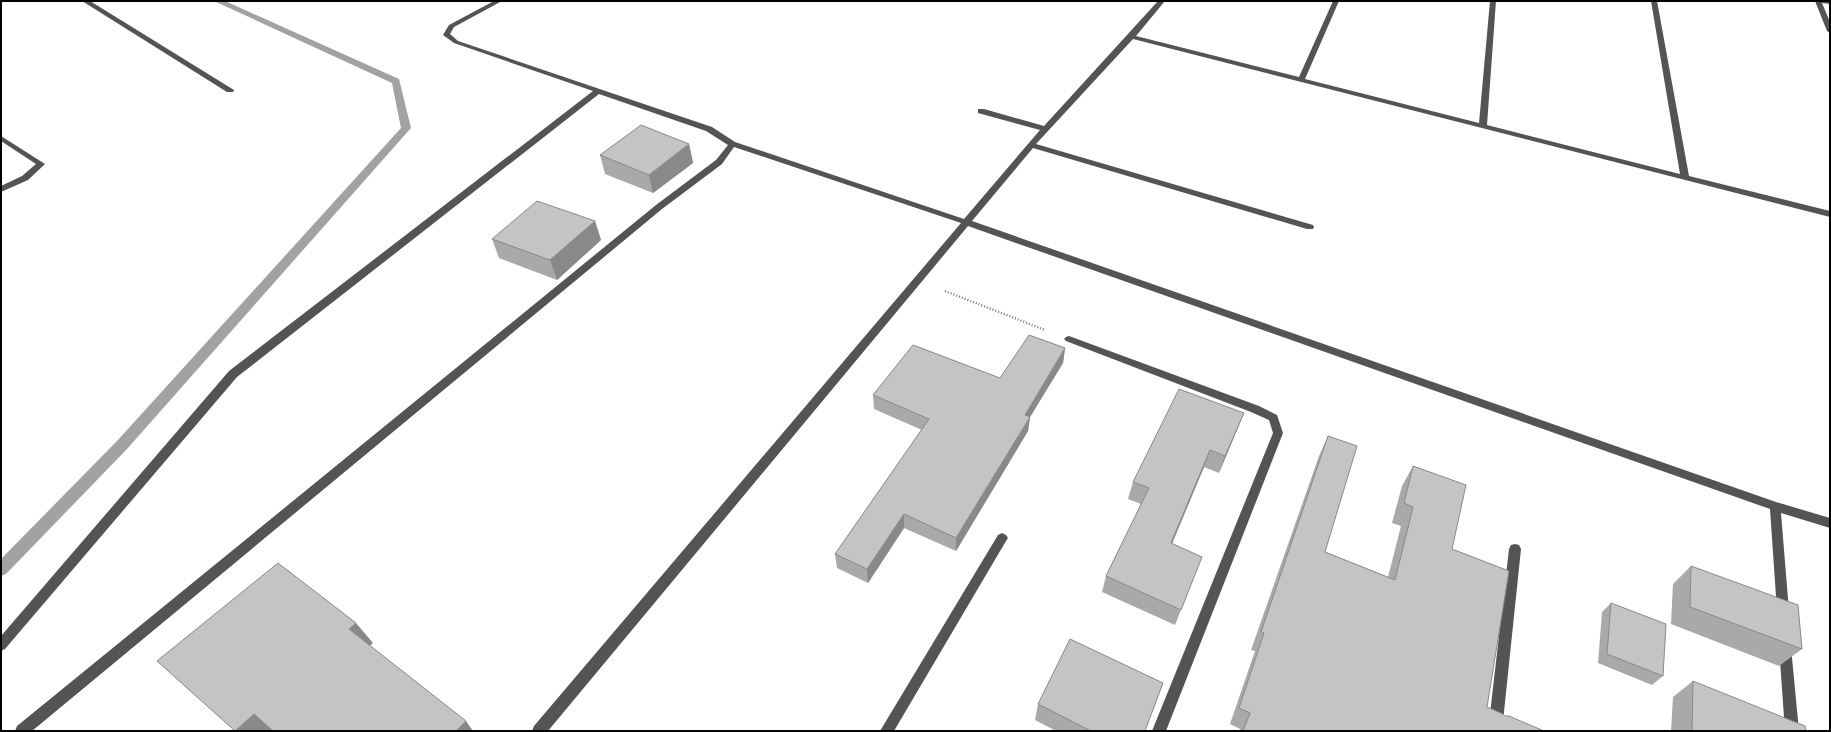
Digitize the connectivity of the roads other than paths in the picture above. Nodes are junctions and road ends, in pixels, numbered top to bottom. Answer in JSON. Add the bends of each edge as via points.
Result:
{"nodes":[{"id":1,"x":85,"y":1,"type":"edge"},
{"id":2,"x":499,"y":1,"type":"edge"},
{"id":3,"x":1162,"y":1,"type":"edge"},
{"id":4,"x":1336,"y":1,"type":"edge"},
{"id":5,"x":1493,"y":1,"type":"edge"},
{"id":6,"x":1654,"y":1,"type":"edge"},
{"id":7,"x":1818,"y":1,"type":"edge"},
{"id":8,"x":1823,"y":1,"type":"edge"},
{"id":9,"x":1830,"y":2,"type":"edge"},
{"id":10,"x":1830,"y":31,"type":"edge"},
{"id":11,"x":1131,"y":37,"type":"junction"},
{"id":12,"x":1301,"y":80,"type":"junction"},
{"id":13,"x":230,"y":90,"type":"dead end"},
{"id":14,"x":598,"y":91,"type":"junction"},
{"id":15,"x":981,"y":111,"type":"dead end"},
{"id":16,"x":1483,"y":126,"type":"junction"},
{"id":17,"x":1045,"y":129,"type":"junction"},
{"id":18,"x":1,"y":138,"type":"edge"},
{"id":19,"x":732,"y":144,"type":"junction"},
{"id":20,"x":1031,"y":145,"type":"junction"},
{"id":21,"x":1685,"y":177,"type":"junction"},
{"id":22,"x":1,"y":189,"type":"edge"},
{"id":23,"x":1830,"y":214,"type":"edge"},
{"id":24,"x":966,"y":222,"type":"junction"},
{"id":25,"x":1310,"y":227,"type":"dead end"},
{"id":26,"x":1069,"y":339,"type":"road end"},
{"id":27,"x":1775,"y":506,"type":"junction"},
{"id":28,"x":1830,"y":523,"type":"edge"},
{"id":29,"x":1002,"y":538,"type":"dead end"},
{"id":30,"x":1515,"y":550,"type":"dead end"},
{"id":31,"x":1784,"y":622,"type":"edge"},
{"id":32,"x":1785,"y":638,"type":"edge"},
{"id":33,"x":1,"y":644,"type":"edge"},
{"id":34,"x":22,"y":731,"type":"edge"},
{"id":35,"x":539,"y":731,"type":"edge"},
{"id":36,"x":887,"y":731,"type":"edge"},
{"id":37,"x":1159,"y":731,"type":"edge"},
{"id":38,"x":1495,"y":731,"type":"edge"},
{"id":39,"x":1792,"y":731,"type":"edge"}],
"edges":[{"from":1,"to":13,"type":"street"},
{"from":2,"to":14,"type":"street","via":[[452,26],[446,35],[456,42]]},
{"from":3,"to":11,"type":"street"},
{"from":4,"to":12,"type":"street"},
{"from":5,"to":16,"type":"street"},
{"from":6,"to":21,"type":"street"},
{"from":7,"to":10,"type":"street"},
{"from":8,"to":9,"type":"street"},
{"from":11,"to":12,"type":"street"},
{"from":11,"to":17,"type":"street"},
{"from":12,"to":16,"type":"street"},
{"from":14,"to":19,"type":"street","via":[[710,129]]},
{"from":14,"to":33,"type":"street","via":[[233,374]]},
{"from":15,"to":17,"type":"street"},
{"from":16,"to":21,"type":"street"},
{"from":17,"to":20,"type":"street"},
{"from":18,"to":22,"type":"street","via":[[41,164],[25,178]]},
{"from":19,"to":24,"type":"street"},
{"from":19,"to":34,"type":"street","via":[[719,162],[659,207]]},
{"from":20,"to":24,"type":"street"},
{"from":20,"to":25,"type":"street"},
{"from":21,"to":23,"type":"street"},
{"from":24,"to":27,"type":"street"},
{"from":24,"to":35,"type":"street"},
{"from":26,"to":37,"type":"street","via":[[1255,409],[1273,418],[1278,432]]},
{"from":27,"to":28,"type":"street"},
{"from":27,"to":31,"type":"street"},
{"from":29,"to":36,"type":"street"},
{"from":30,"to":38,"type":"street"},
{"from":32,"to":39,"type":"street"}]}
